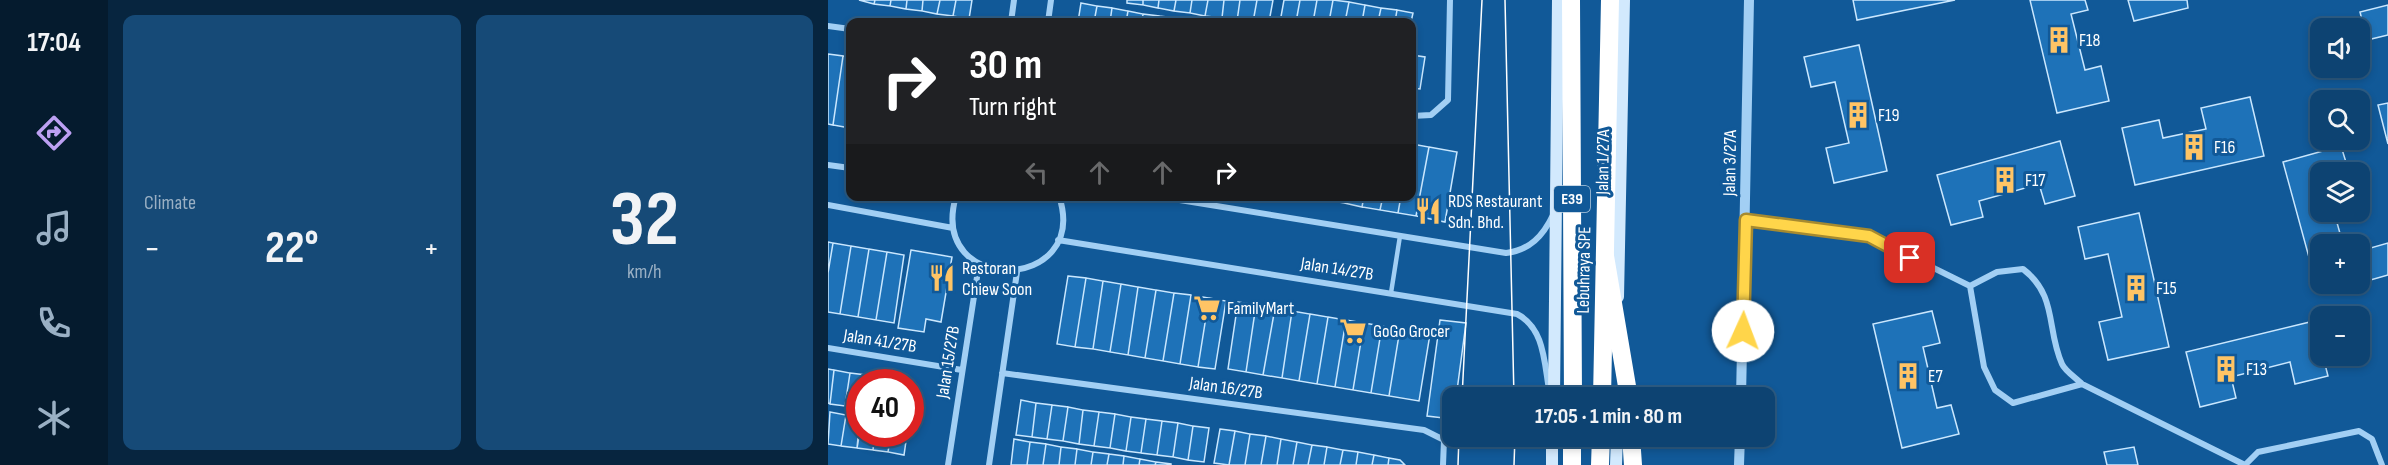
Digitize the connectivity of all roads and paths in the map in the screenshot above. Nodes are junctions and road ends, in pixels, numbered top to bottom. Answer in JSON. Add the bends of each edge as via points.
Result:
{"nodes":[{"id":1,"x":1014,"y":0,"type":"edge"},
{"id":2,"x":1051,"y":0,"type":"edge"},
{"id":3,"x":1450,"y":0,"type":"edge"},
{"id":4,"x":1558,"y":0,"type":"edge"},
{"id":5,"x":1571,"y":0,"type":"edge"},
{"id":6,"x":1610,"y":0,"type":"edge"},
{"id":7,"x":1624,"y":0,"type":"edge"},
{"id":8,"x":1749,"y":0,"type":"edge"},
{"id":9,"x":1012,"y":18,"type":"edge"},
{"id":10,"x":1049,"y":18,"type":"edge"},
{"id":11,"x":828,"y":26,"type":"edge"},
{"id":12,"x":846,"y":28,"type":"edge"},
{"id":13,"x":1416,"y":116,"type":"edge"},
{"id":14,"x":828,"y":165,"type":"edge"},
{"id":15,"x":846,"y":167,"type":"edge"},
{"id":16,"x":955,"y":201,"type":"edge"},
{"id":17,"x":1060,"y":201,"type":"edge"},
{"id":18,"x":1186,"y":201,"type":"edge"},
{"id":19,"x":828,"y":205,"type":"edge"},
{"id":20,"x":1556,"y":206,"type":"junction"},
{"id":21,"x":1746,"y":220,"type":"junction"},
{"id":22,"x":953,"y":228,"type":"junction"},
{"id":23,"x":1400,"y":236,"type":"junction"},
{"id":24,"x":1058,"y":240,"type":"junction"},
{"id":25,"x":1605,"y":256,"type":"junction"},
{"id":26,"x":978,"y":264,"type":"junction"},
{"id":27,"x":1017,"y":272,"type":"junction"},
{"id":28,"x":1970,"y":286,"type":"junction"},
{"id":29,"x":1391,"y":293,"type":"junction"},
{"id":30,"x":828,"y":348,"type":"edge"},
{"id":31,"x":962,"y":370,"type":"junction"},
{"id":32,"x":1002,"y":373,"type":"junction"},
{"id":33,"x":2082,"y":384,"type":"junction"},
{"id":34,"x":1550,"y":387,"type":"edge"},
{"id":35,"x":1552,"y":387,"type":"edge"},
{"id":36,"x":1573,"y":387,"type":"edge"},
{"id":37,"x":1602,"y":387,"type":"edge"},
{"id":38,"x":1619,"y":387,"type":"edge"},
{"id":39,"x":1627,"y":387,"type":"edge"},
{"id":40,"x":1741,"y":387,"type":"edge"},
{"id":41,"x":1552,"y":447,"type":"edge"},
{"id":42,"x":1572,"y":447,"type":"edge"},
{"id":43,"x":1601,"y":447,"type":"edge"},
{"id":44,"x":1617,"y":447,"type":"edge"},
{"id":45,"x":1632,"y":447,"type":"edge"},
{"id":46,"x":1740,"y":447,"type":"edge"},
{"id":47,"x":948,"y":465,"type":"edge"},
{"id":48,"x":989,"y":465,"type":"edge"},
{"id":49,"x":1443,"y":465,"type":"edge"},
{"id":50,"x":1552,"y":465,"type":"edge"},
{"id":51,"x":1572,"y":465,"type":"edge"},
{"id":52,"x":1600,"y":465,"type":"edge"},
{"id":53,"x":1616,"y":465,"type":"edge"},
{"id":54,"x":1633,"y":465,"type":"edge"},
{"id":55,"x":1739,"y":465,"type":"edge"},
{"id":56,"x":2245,"y":465,"type":"edge"},
{"id":57,"x":2382,"y":465,"type":"edge"}],
"edges":[{"from":1,"to":9,"type":"street"},
{"from":2,"to":10,"type":"street"},
{"from":3,"to":13,"type":"street","via":[[1448,99],[1431,115]]},
{"from":4,"to":20,"type":"main road"},
{"from":5,"to":36,"type":"highway","name":"Lebuhraya SPE","number":"E39"},
{"from":6,"to":25,"type":"highway","name":"Lebuhraya SPE","number":"E39"},
{"from":7,"to":38,"type":"main road","name":"Jalan 1/27A"},
{"from":8,"to":21,"type":"street","name":"Jalan 3/27A"},
{"from":11,"to":12,"type":"street"},
{"from":14,"to":15,"type":"street"},
{"from":16,"to":22,"type":"street"},
{"from":17,"to":24,"type":"street","via":[[1063,224]]},
{"from":18,"to":23,"type":"street"},
{"from":19,"to":22,"type":"street"},
{"from":20,"to":23,"type":"street","via":[[1538,239],[1518,251],[1506,253]]},
{"from":20,"to":35,"type":"main road"},
{"from":21,"to":28,"type":"street","via":[[1869,236]]},
{"from":21,"to":40,"type":"street","name":"Jalan 3/27A"},
{"from":22,"to":26,"type":"street","via":[[967,255]]},
{"from":23,"to":29,"type":"lane"},
{"from":24,"to":27,"type":"street","via":[[1049,255],[1035,266]]},
{"from":24,"to":29,"type":"street","name":"Jalan 14/27B"},
{"from":25,"to":37,"type":"highway","name":"Lebuhraya SPE","number":"E39","bridge":true},
{"from":25,"to":39,"type":"highway","bridge":true},
{"from":26,"to":27,"type":"street","via":[[1004,273]]},
{"from":26,"to":31,"type":"street","name":"Jalan 15/27B"},
{"from":27,"to":32,"type":"street"},
{"from":28,"to":33,"type":"street","via":[[1997,272],[2024,269],[2038,280],[2062,366]]},
{"from":28,"to":33,"type":"street","via":[[1984,367],[1995,390],[2013,403]]},
{"from":29,"to":34,"type":"street","name":"Jalan 14/27B","via":[[1517,314],[1529,320],[1538,332]]},
{"from":30,"to":31,"type":"street","name":"Jalan 41/27B"},
{"from":31,"to":47,"type":"street","name":"Jalan 15/27B"},
{"from":32,"to":48,"type":"street"},
{"from":32,"to":49,"type":"street","name":"Jalan 16/27B","via":[[1424,430],[1444,440]]},
{"from":33,"to":56,"type":"street"},
{"from":41,"to":50,"type":"main road"},
{"from":42,"to":51,"type":"highway"},
{"from":43,"to":52,"type":"highway"},
{"from":44,"to":53,"type":"main road"},
{"from":45,"to":54,"type":"highway"},
{"from":46,"to":55,"type":"street"},
{"from":56,"to":57,"type":"street","via":[[2258,452],[2359,431],[2372,439]]}]}
